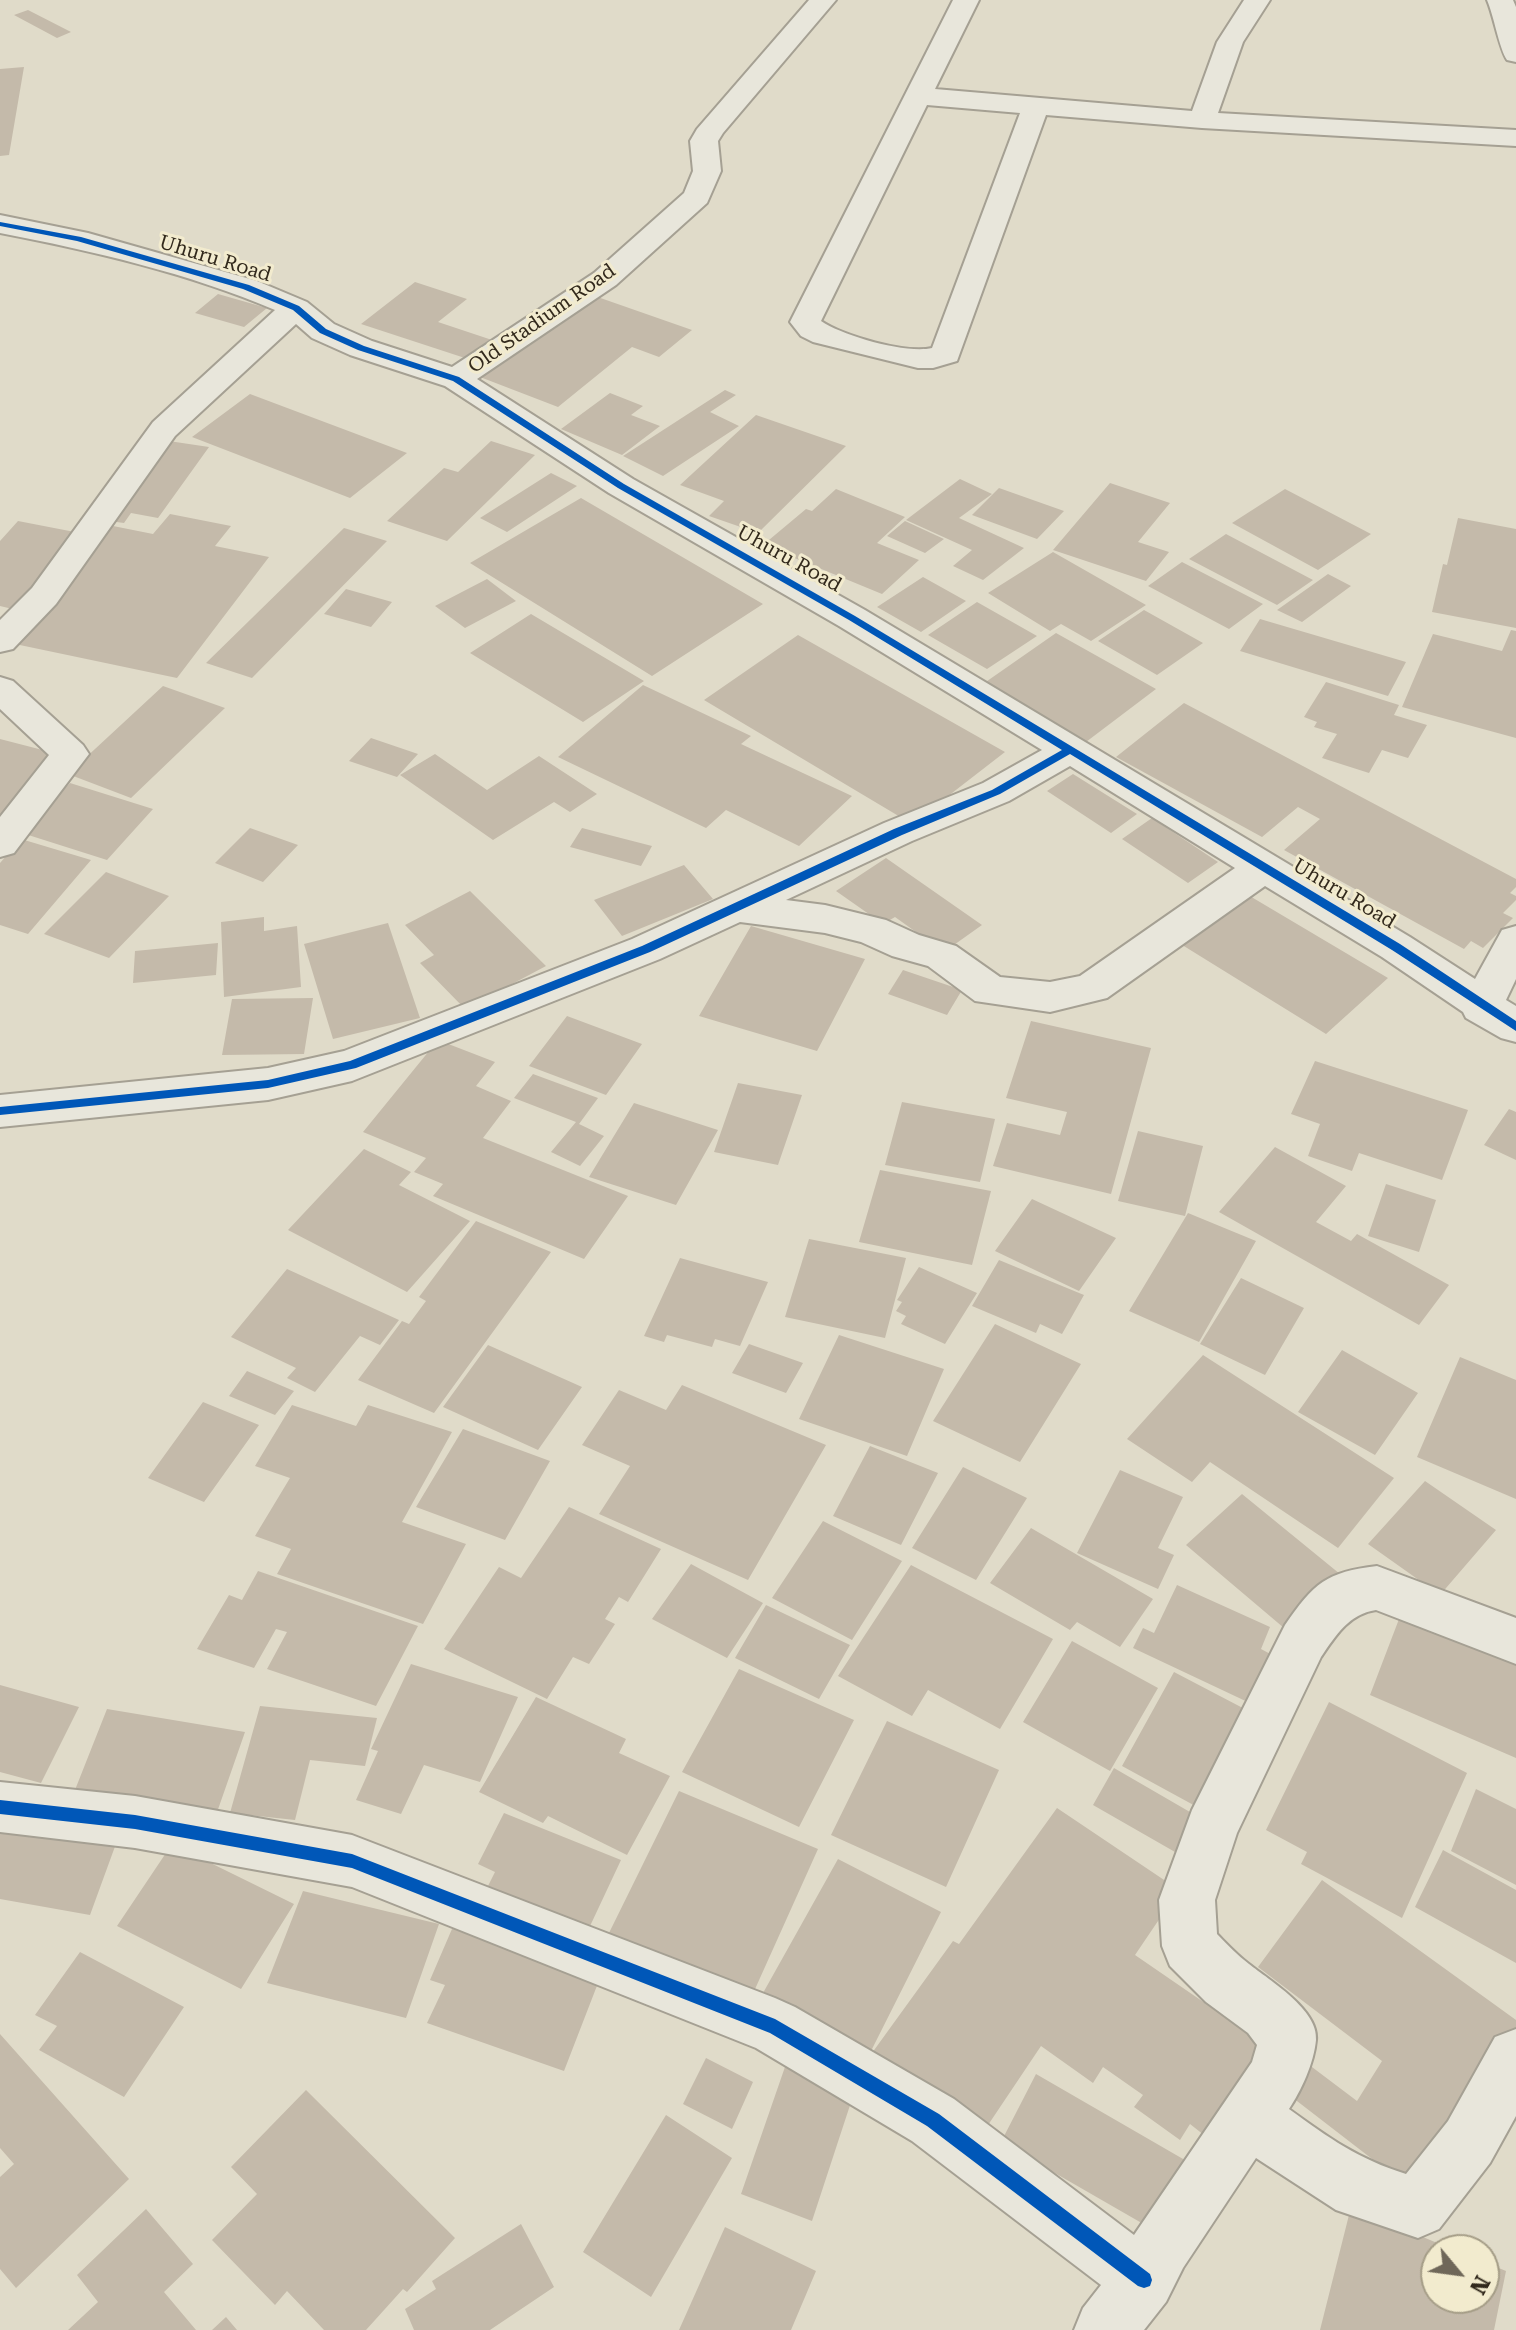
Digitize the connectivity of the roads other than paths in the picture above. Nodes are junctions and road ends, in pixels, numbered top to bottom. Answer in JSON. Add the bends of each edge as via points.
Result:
{"nodes":[{"id":1,"x":823,"y":0,"type":"edge"},
{"id":2,"x":966,"y":0,"type":"edge"},
{"id":3,"x":1257,"y":0,"type":"edge"},
{"id":4,"x":1500,"y":0,"type":"edge"},
{"id":5,"x":1516,"y":54,"type":"edge"},
{"id":6,"x":916,"y":96,"type":"junction"},
{"id":7,"x":1036,"y":106,"type":"junction"},
{"id":8,"x":1202,"y":120,"type":"junction"},
{"id":9,"x":1516,"y":138,"type":"edge"},
{"id":10,"x":0,"y":224,"type":"edge"},
{"id":11,"x":296,"y":308,"type":"junction"},
{"id":12,"x":456,"y":379,"type":"junction"},
{"id":13,"x":0,"y":641,"type":"edge"},
{"id":14,"x":0,"y":689,"type":"edge"},
{"id":15,"x":1068,"y":751,"type":"junction"},
{"id":16,"x":0,"y":844,"type":"edge"},
{"id":17,"x":1262,"y":868,"type":"junction"},
{"id":18,"x":739,"y":908,"type":"junction"},
{"id":19,"x":1516,"y":940,"type":"edge"},
{"id":20,"x":1481,"y":1007,"type":"junction"},
{"id":21,"x":1516,"y":1027,"type":"edge"},
{"id":22,"x":0,"y":1111,"type":"edge"},
{"id":23,"x":1516,"y":1641,"type":"edge"},
{"id":24,"x":0,"y":1807,"type":"edge"},
{"id":25,"x":1516,"y":2058,"type":"edge"},
{"id":26,"x":1250,"y":2117,"type":"junction"},
{"id":27,"x":1144,"y":2280,"type":"junction"},
{"id":28,"x":1105,"y":2330,"type":"edge"}],
"edges":[{"from":1,"to":12,"type":"street","name":"Old Stadium Road","via":[[711,129],[704,141],[707,171],[697,197],[605,279]]},
{"from":2,"to":6,"type":"street"},
{"from":3,"to":8,"type":"street","via":[[1230,42]]},
{"from":4,"to":5,"type":"street"},
{"from":6,"to":7,"type":"street"},
{"from":6,"to":7,"type":"street","via":[[805,322],[824,336],[918,359],[946,354]]},
{"from":7,"to":8,"type":"street"},
{"from":8,"to":9,"type":"street"},
{"from":10,"to":11,"type":"street","name":"Uhuru Road","via":[[78,239],[246,287]]},
{"from":11,"to":12,"type":"street","name":"Uhuru Road","via":[[323,331]]},
{"from":11,"to":13,"type":"street","via":[[164,429],[44,596]]},
{"from":12,"to":15,"type":"street","name":"Uhuru Road","via":[[621,486],[852,618]]},
{"from":14,"to":16,"type":"street","via":[[70,754]]},
{"from":15,"to":17,"type":"street","name":"Uhuru Road"},
{"from":15,"to":18,"type":"street","via":[[996,792]]},
{"from":17,"to":18,"type":"street","via":[[1092,988],[1050,997],[990,991],[942,956],[872,930]]},
{"from":17,"to":20,"type":"street","name":"Uhuru Road","via":[[1396,947]]},
{"from":18,"to":22,"type":"street","via":[[352,1065],[268,1084]]},
{"from":19,"to":20,"type":"street"},
{"from":20,"to":21,"type":"street","name":"Uhuru Road"},
{"from":23,"to":26,"type":"street","via":[[1377,1588],[1346,1592],[1303,1641],[1211,1828],[1187,1900],[1190,1946],[1268,2013],[1288,2038],[1276,2077]]},
{"from":24,"to":27,"type":"street","via":[[135,1822],[352,1861],[775,2027],[933,2120]]},
{"from":25,"to":26,"type":"street","via":[[1469,2142],[1418,2208],[1357,2189]]},
{"from":26,"to":27,"type":"street","via":[[1161,2246]]},
{"from":27,"to":28,"type":"street"}]}
